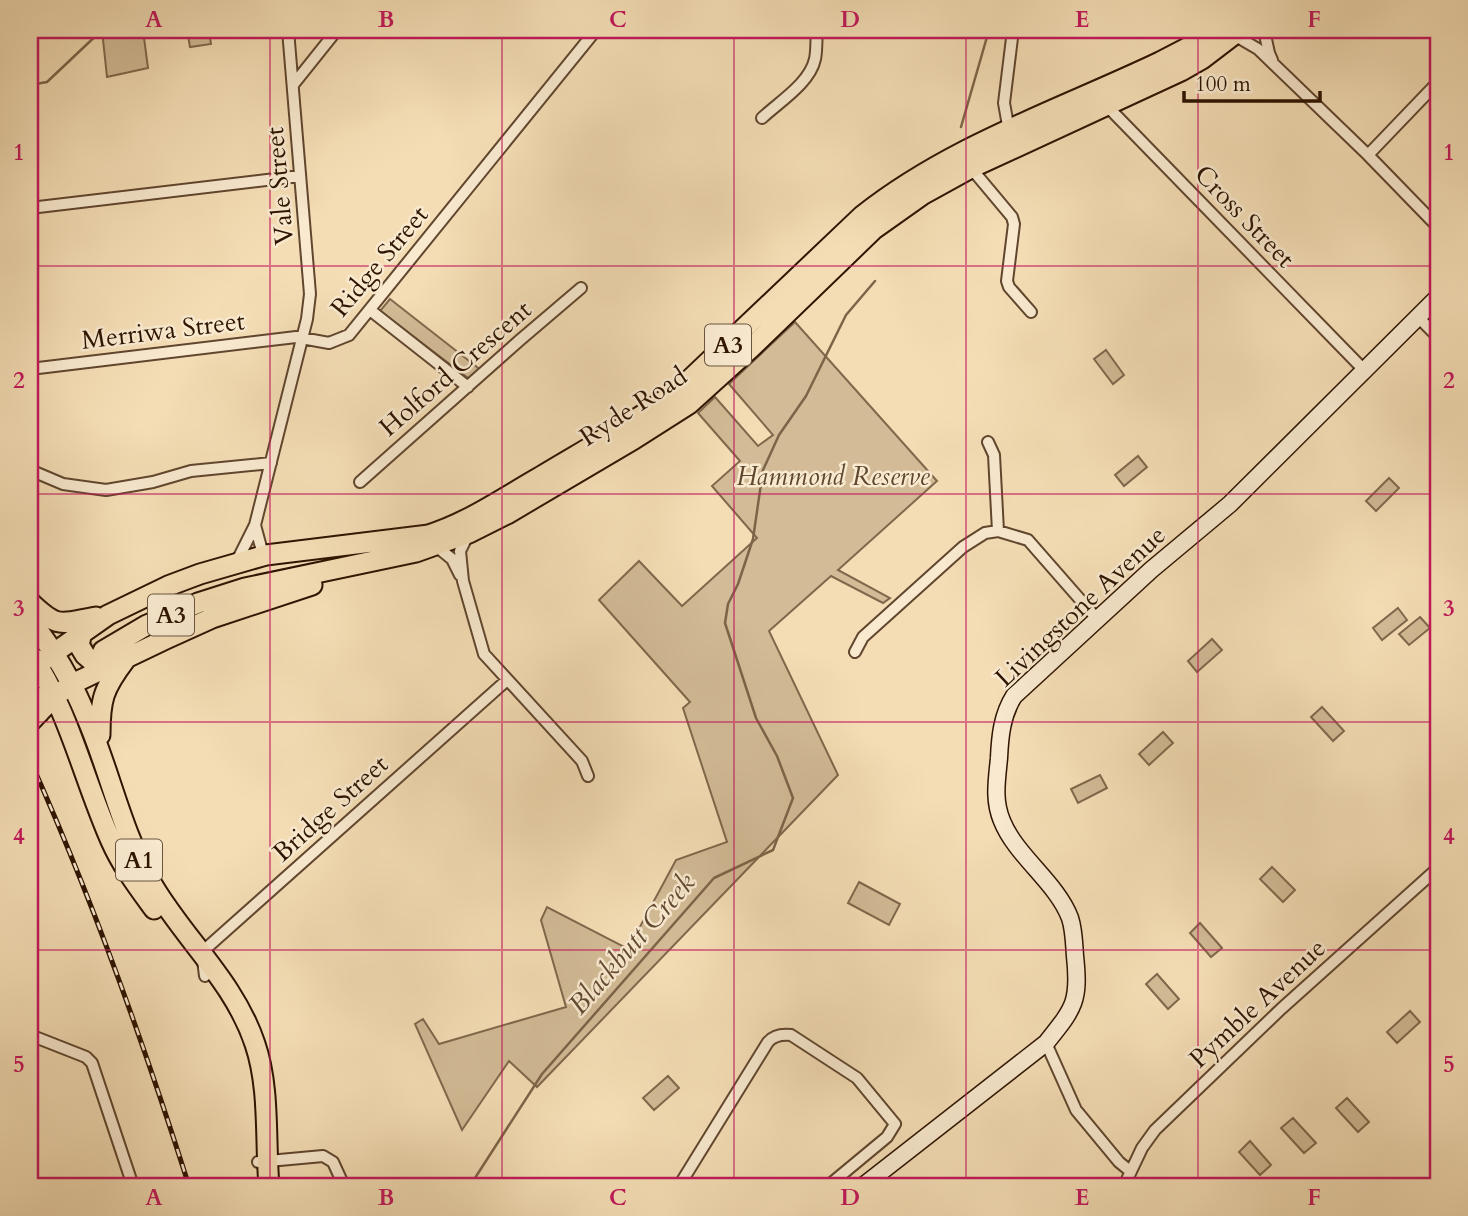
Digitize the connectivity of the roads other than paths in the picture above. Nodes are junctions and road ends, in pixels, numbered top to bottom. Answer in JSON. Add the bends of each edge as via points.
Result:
{"nodes":[{"id":1,"x":288,"y":30,"type":"edge"},
{"id":2,"x":337,"y":30,"type":"edge"},
{"id":3,"x":596,"y":30,"type":"edge"},
{"id":4,"x":817,"y":30,"type":"edge"},
{"id":5,"x":1013,"y":30,"type":"edge"},
{"id":6,"x":1215,"y":30,"type":"edge"},
{"id":7,"x":1264,"y":30,"type":"edge"},
{"id":8,"x":1237,"y":32,"type":"edge"},
{"id":9,"x":1275,"y":66,"type":"junction"},
{"id":10,"x":1438,"y":82,"type":"edge"},
{"id":11,"x":293,"y":85,"type":"junction"},
{"id":12,"x":1103,"y":98,"type":"junction"},
{"id":13,"x":762,"y":118,"type":"dead end"},
{"id":14,"x":1013,"y":139,"type":"junction"},
{"id":15,"x":1368,"y":155,"type":"junction"},
{"id":16,"x":971,"y":168,"type":"junction"},
{"id":17,"x":300,"y":176,"type":"junction"},
{"id":18,"x":30,"y":208,"type":"edge"},
{"id":19,"x":1438,"y":227,"type":"edge"},
{"id":20,"x":581,"y":288,"type":"dead end"},
{"id":21,"x":1438,"y":297,"type":"edge"},
{"id":22,"x":370,"y":310,"type":"junction"},
{"id":23,"x":1031,"y":312,"type":"dead end"},
{"id":24,"x":1419,"y":318,"type":"junction"},
{"id":25,"x":1438,"y":337,"type":"edge"},
{"id":26,"x":302,"y":339,"type":"junction"},
{"id":27,"x":30,"y":369,"type":"edge"},
{"id":28,"x":1364,"y":370,"type":"junction"},
{"id":29,"x":468,"y":387,"type":"junction"},
{"id":30,"x":988,"y":442,"type":"dead end"},
{"id":31,"x":271,"y":463,"type":"junction"},
{"id":32,"x":30,"y":470,"type":"edge"},
{"id":33,"x":360,"y":482,"type":"dead end"},
{"id":34,"x":254,"y":525,"type":"junction"},
{"id":35,"x":998,"y":531,"type":"junction"},
{"id":36,"x":469,"y":533,"type":"junction"},
{"id":37,"x":432,"y":540,"type":"junction"},
{"id":38,"x":416,"y":552,"type":"junction"},
{"id":39,"x":266,"y":555,"type":"junction"},
{"id":40,"x":236,"y":563,"type":"junction"},
{"id":41,"x":463,"y":581,"type":"junction"},
{"id":42,"x":30,"y":602,"type":"edge"},
{"id":43,"x":108,"y":615,"type":"junction"},
{"id":44,"x":30,"y":620,"type":"edge"},
{"id":45,"x":1098,"y":620,"type":"junction"},
{"id":46,"x":94,"y":641,"type":"junction"},
{"id":47,"x":855,"y":652,"type":"dead end"},
{"id":48,"x":125,"y":659,"type":"junction"},
{"id":49,"x":38,"y":660,"type":"edge"},
{"id":50,"x":506,"y":681,"type":"junction"},
{"id":51,"x":72,"y":684,"type":"junction"},
{"id":52,"x":30,"y":691,"type":"edge"},
{"id":53,"x":54,"y":696,"type":"junction"},
{"id":54,"x":33,"y":720,"type":"edge"},
{"id":55,"x":71,"y":736,"type":"junction"},
{"id":56,"x":100,"y":755,"type":"junction"},
{"id":57,"x":588,"y":776,"type":"dead end"},
{"id":58,"x":1438,"y":868,"type":"edge"},
{"id":59,"x":202,"y":953,"type":"junction"},
{"id":60,"x":205,"y":976,"type":"junction"},
{"id":61,"x":30,"y":1035,"type":"edge"},
{"id":62,"x":1046,"y":1043,"type":"junction"},
{"id":63,"x":262,"y":1161,"type":"junction"},
{"id":64,"x":1130,"y":1171,"type":"junction"},
{"id":65,"x":133,"y":1186,"type":"edge"},
{"id":66,"x":260,"y":1186,"type":"edge"},
{"id":67,"x":269,"y":1186,"type":"edge"},
{"id":68,"x":344,"y":1186,"type":"edge"},
{"id":69,"x":679,"y":1186,"type":"edge"},
{"id":70,"x":828,"y":1186,"type":"edge"},
{"id":71,"x":863,"y":1186,"type":"edge"},
{"id":72,"x":1124,"y":1186,"type":"edge"}],
"edges":[{"from":1,"to":11,"type":"street","name":"Vale Street"},
{"from":2,"to":11,"type":"street"},
{"from":3,"to":22,"type":"street","name":"Ridge Street"},
{"from":4,"to":13,"type":"street","via":[[812,69]]},
{"from":5,"to":14,"type":"street","via":[[1004,103]]},
{"from":6,"to":12,"type":"highway","name":"Ryde Road","number":"A3"},
{"from":7,"to":9,"type":"street"},
{"from":8,"to":9,"type":"street"},
{"from":8,"to":12,"type":"highway","name":"Ryde Road","number":"A3","via":[[1181,71]]},
{"from":9,"to":15,"type":"street"},
{"from":10,"to":15,"type":"street"},
{"from":11,"to":17,"type":"street","name":"Vale Street"},
{"from":12,"to":14,"type":"highway","name":"Ryde Road","number":"A3"},
{"from":12,"to":28,"type":"street","name":"Cross Street"},
{"from":14,"to":16,"type":"highway","name":"Ryde Road","number":"A3"},
{"from":14,"to":37,"type":"highway","name":"Ryde Road","number":"A3","via":[[924,173],[888,195],[652,410]]},
{"from":15,"to":19,"type":"street"},
{"from":16,"to":23,"type":"street","via":[[1012,217],[1015,232],[1007,281]]},
{"from":16,"to":36,"type":"highway","name":"Ryde Road","number":"A3","via":[[922,194],[874,229],[689,404]]},
{"from":17,"to":18,"type":"street"},
{"from":17,"to":26,"type":"street","name":"Vale Street","via":[[310,294]]},
{"from":20,"to":29,"type":"street","name":"Holford Crescent"},
{"from":21,"to":24,"type":"street","name":"Livingstone Avenue"},
{"from":22,"to":26,"type":"street","name":"Ridge Street","via":[[340,340]]},
{"from":22,"to":29,"type":"street"},
{"from":24,"to":25,"type":"street"},
{"from":24,"to":28,"type":"street","name":"Livingstone Avenue"},
{"from":26,"to":27,"type":"street","name":"Merriwa Street"},
{"from":26,"to":31,"type":"street"},
{"from":28,"to":45,"type":"street","name":"Livingstone Avenue","via":[[1230,504]]},
{"from":29,"to":33,"type":"street","name":"Holford Crescent"},
{"from":30,"to":35,"type":"street","via":[[994,455]]},
{"from":31,"to":32,"type":"street","via":[[191,471],[106,490],[63,484]]},
{"from":31,"to":34,"type":"street"},
{"from":34,"to":39,"type":"street"},
{"from":34,"to":40,"type":"street"},
{"from":35,"to":45,"type":"street","via":[[1028,540]]},
{"from":35,"to":47,"type":"street","via":[[985,533],[963,547],[863,637]]},
{"from":36,"to":37,"type":"highway","name":"Ryde Road","number":"A3"},
{"from":36,"to":41,"type":"street","via":[[460,551]]},
{"from":37,"to":38,"type":"highway","name":"Ryde Road","number":"A3"},
{"from":37,"to":39,"type":"highway"},
{"from":37,"to":41,"type":"street","via":[[452,559]]},
{"from":37,"to":46,"type":"highway","name":"Ryde Road","number":"A3","via":[[237,578],[160,606]]},
{"from":38,"to":46,"type":"highway","name":"Ryde Road","number":"A3","via":[[245,588]]},
{"from":38,"to":48,"type":"highway","via":[[212,618]]},
{"from":39,"to":40,"type":"highway"},
{"from":40,"to":43,"type":"highway","via":[[168,586]]},
{"from":41,"to":50,"type":"street","via":[[484,654]]},
{"from":42,"to":43,"type":"highway","via":[[62,624]]},
{"from":43,"to":46,"type":"highway"},
{"from":44,"to":49,"type":"highway","number":"A1"},
{"from":45,"to":62,"type":"street","name":"Livingstone Avenue","via":[[1014,696],[1001,728],[995,795],[1001,820],[1066,910],[1073,934],[1077,997]]},
{"from":46,"to":48,"type":"highway","via":[[79,645],[92,661]]},
{"from":46,"to":49,"type":"highway"},
{"from":48,"to":51,"type":"highway"},
{"from":48,"to":56,"type":"highway","via":[[109,681],[99,713]]},
{"from":49,"to":51,"type":"highway","number":"A1"},
{"from":49,"to":53,"type":"highway","number":"A1"},
{"from":50,"to":57,"type":"street","via":[[582,761]]},
{"from":50,"to":59,"type":"street","name":"Bridge Street"},
{"from":51,"to":53,"type":"highway"},
{"from":51,"to":56,"type":"highway","number":"A1"},
{"from":52,"to":54,"type":"highway","via":[[37,701]]},
{"from":53,"to":54,"type":"highway"},
{"from":53,"to":55,"type":"highway","number":"A1"},
{"from":54,"to":55,"type":"highway"},
{"from":55,"to":60,"type":"highway","number":"A1","via":[[124,868]]},
{"from":56,"to":59,"type":"highway","number":"A1","via":[[145,872]]},
{"from":58,"to":64,"type":"street","name":"Pymble Avenue","via":[[1155,1130]]},
{"from":59,"to":60,"type":"street"},
{"from":59,"to":63,"type":"highway","number":"A1","via":[[232,995],[256,1045],[263,1090]]},
{"from":60,"to":63,"type":"highway","number":"A1","via":[[243,1047]]},
{"from":61,"to":65,"type":"street","via":[[92,1063]]},
{"from":62,"to":64,"type":"street","via":[[1076,1110]]},
{"from":62,"to":71,"type":"street","name":"Livingstone Avenue"},
{"from":63,"to":66,"type":"highway","number":"A1"},
{"from":63,"to":67,"type":"highway","number":"A1"},
{"from":63,"to":68,"type":"street","via":[[323,1156],[333,1162]]},
{"from":64,"to":72,"type":"street","name":"Pymble Avenue"},
{"from":69,"to":70,"type":"street","via":[[768,1042],[785,1034],[848,1070],[895,1124],[887,1137]]}]}
